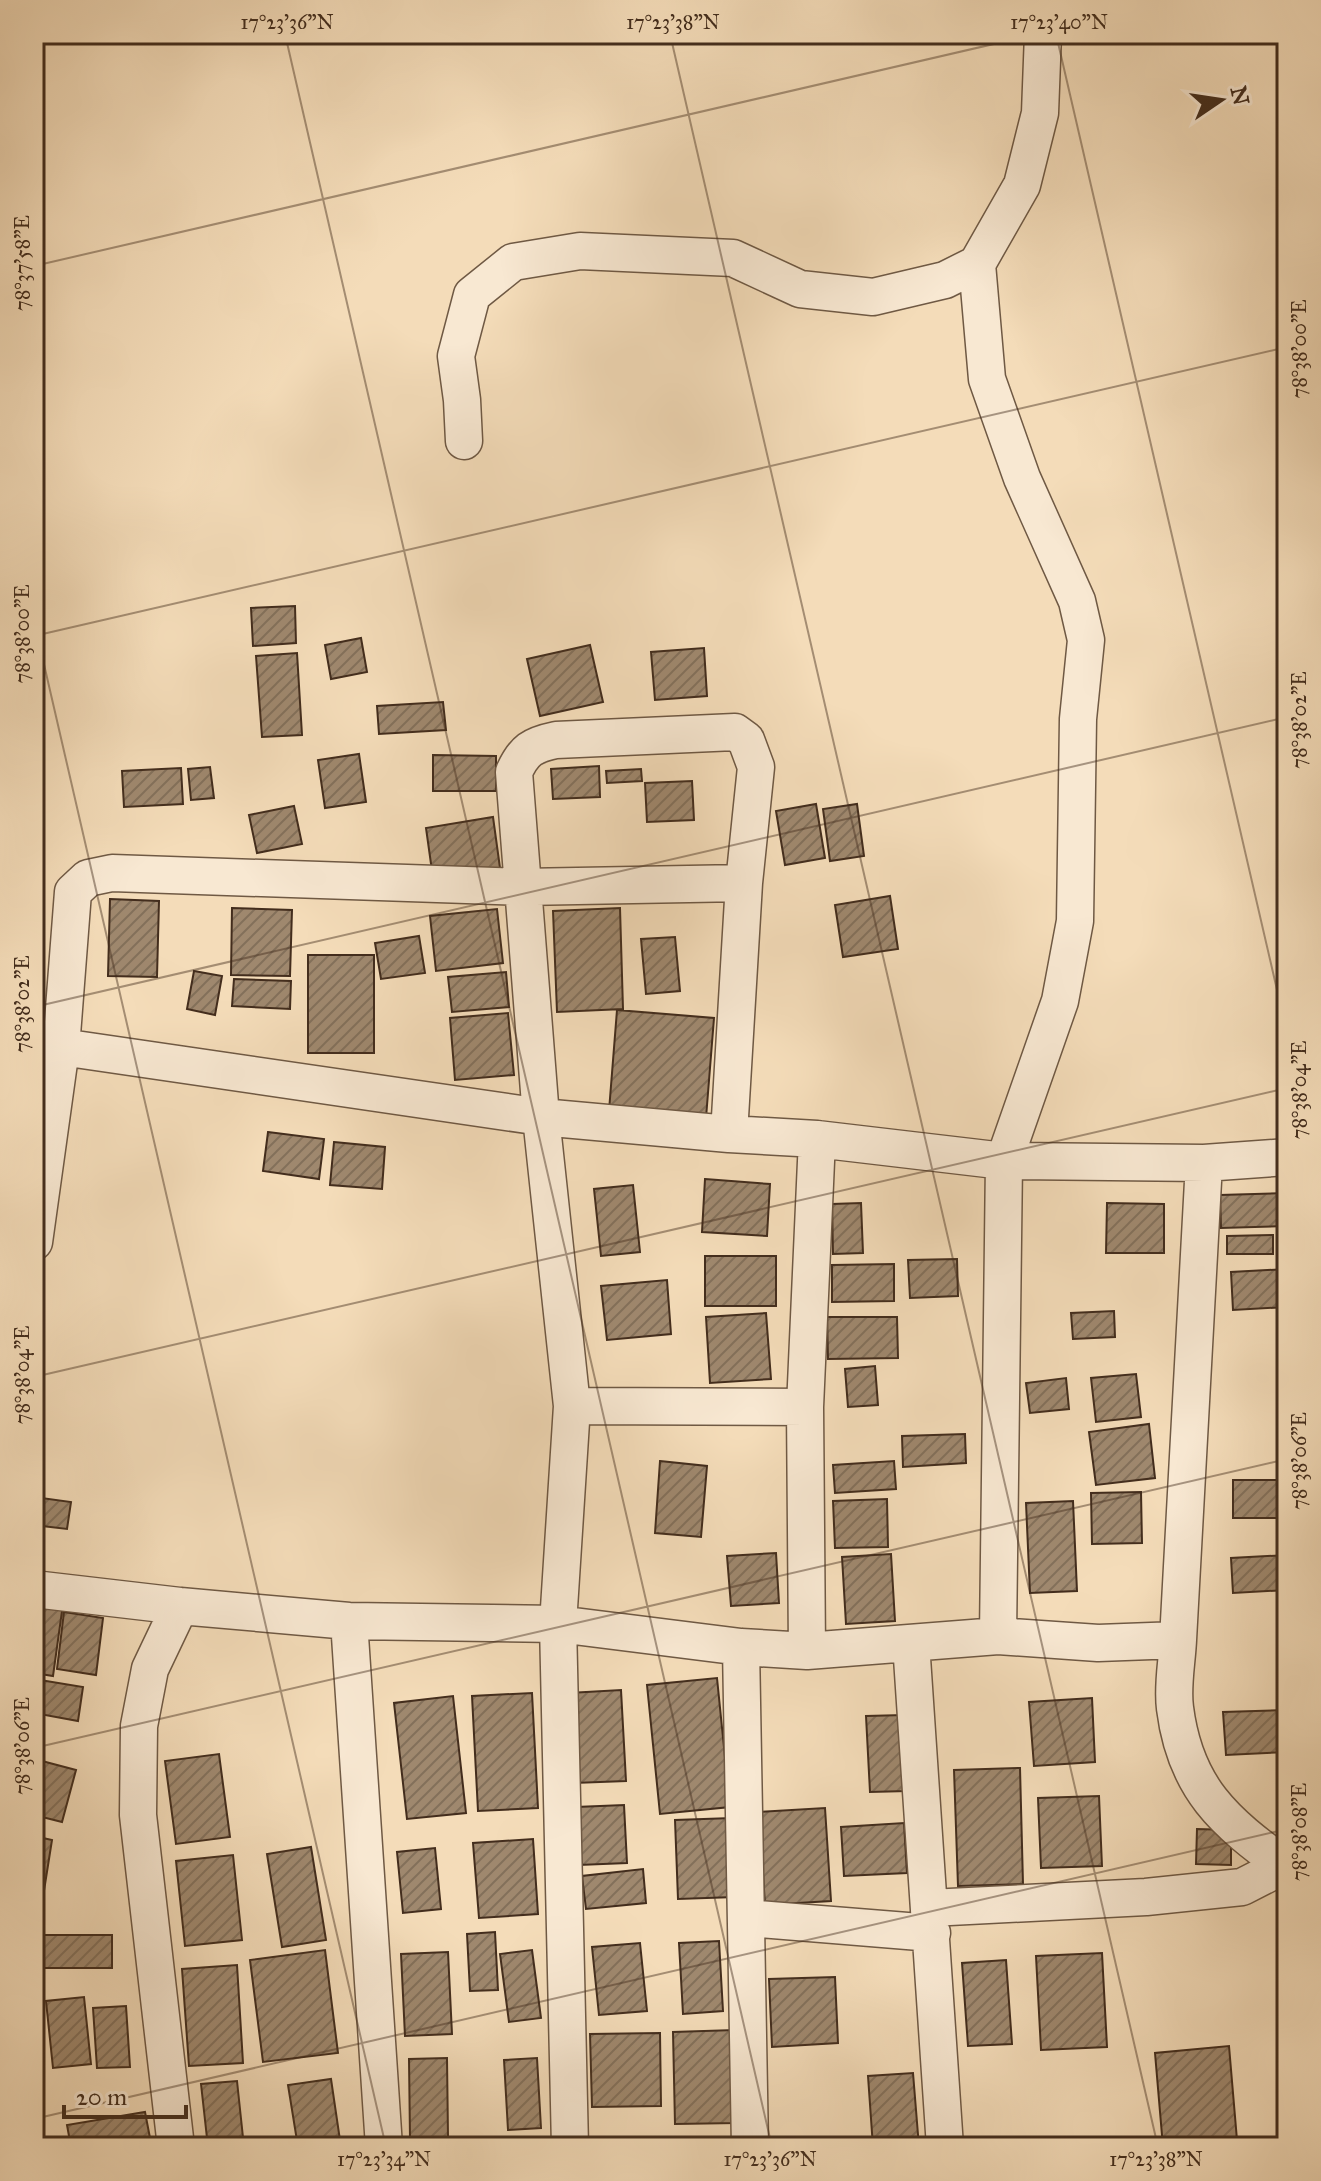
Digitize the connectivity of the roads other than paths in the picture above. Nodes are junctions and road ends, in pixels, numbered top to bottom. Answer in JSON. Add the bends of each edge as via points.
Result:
{"nodes":[{"id":1,"x":1043,"y":34,"type":"edge"},
{"id":2,"x":977,"y":264,"type":"junction"},
{"id":3,"x":464,"y":441,"type":"dead end"},
{"id":4,"x":744,"y":883,"type":"junction"},
{"id":5,"x":522,"y":887,"type":"junction"},
{"id":6,"x":47,"y":1046,"type":"edge"},
{"id":7,"x":541,"y":1117,"type":"junction"},
{"id":8,"x":729,"y":1134,"type":"junction"},
{"id":9,"x":817,"y":1139,"type":"junction"},
{"id":10,"x":1287,"y":1157,"type":"edge"},
{"id":11,"x":1004,"y":1161,"type":"junction"},
{"id":12,"x":1204,"y":1163,"type":"junction"},
{"id":13,"x":34,"y":1242,"type":"edge"},
{"id":14,"x":572,"y":1406,"type":"junction"},
{"id":15,"x":805,"y":1407,"type":"junction"},
{"id":16,"x":34,"y":1589,"type":"edge"},
{"id":17,"x":180,"y":1606,"type":"junction"},
{"id":18,"x":349,"y":1621,"type":"junction"},
{"id":19,"x":558,"y":1624,"type":"junction"},
{"id":20,"x":998,"y":1636,"type":"junction"},
{"id":21,"x":1178,"y":1640,"type":"junction"},
{"id":22,"x":911,"y":1643,"type":"junction"},
{"id":23,"x":741,"y":1647,"type":"junction"},
{"id":24,"x":807,"y":1651,"type":"junction"},
{"id":25,"x":1286,"y":1866,"type":"edge"},
{"id":26,"x":746,"y":1918,"type":"junction"},
{"id":27,"x":931,"y":1920,"type":"junction"},
{"id":28,"x":176,"y":2147,"type":"edge"},
{"id":29,"x":384,"y":2147,"type":"edge"},
{"id":30,"x":570,"y":2147,"type":"edge"},
{"id":31,"x":750,"y":2147,"type":"edge"},
{"id":32,"x":945,"y":2147,"type":"edge"}],
"edges":[{"from":1,"to":2,"type":"street","via":[[1040,113],[1022,185]]},
{"from":2,"to":3,"type":"street","via":[[945,280],[873,297],[800,289],[733,258],[580,251],[513,262],[472,295],[456,356]]},
{"from":2,"to":11,"type":"street","via":[[987,379],[1022,478],[1077,601],[1086,640],[1078,719],[1075,921],[1060,1001]]},
{"from":4,"to":5,"type":"street"},
{"from":4,"to":5,"type":"street","via":[[756,767],[746,740],[735,732],[531,745],[514,772]]},
{"from":4,"to":8,"type":"street"},
{"from":5,"to":6,"type":"street","via":[[112,873],[88,878],[73,892]]},
{"from":5,"to":7,"type":"street"},
{"from":6,"to":7,"type":"street"},
{"from":6,"to":13,"type":"street"},
{"from":7,"to":8,"type":"street"},
{"from":7,"to":14,"type":"street"},
{"from":8,"to":9,"type":"street"},
{"from":9,"to":11,"type":"street"},
{"from":9,"to":15,"type":"street"},
{"from":10,"to":12,"type":"street"},
{"from":11,"to":12,"type":"street"},
{"from":11,"to":20,"type":"street"},
{"from":12,"to":21,"type":"street"},
{"from":14,"to":15,"type":"street"},
{"from":14,"to":19,"type":"street"},
{"from":15,"to":24,"type":"street"},
{"from":16,"to":17,"type":"street"},
{"from":17,"to":18,"type":"street"},
{"from":17,"to":28,"type":"street","via":[[150,1669],[139,1726],[138,1815]]},
{"from":18,"to":19,"type":"street"},
{"from":18,"to":29,"type":"street"},
{"from":19,"to":23,"type":"street"},
{"from":19,"to":30,"type":"street"},
{"from":20,"to":21,"type":"street","via":[[1098,1643]]},
{"from":20,"to":22,"type":"street"},
{"from":21,"to":25,"type":"street","via":[[1175,1706],[1187,1764],[1208,1800]]},
{"from":22,"to":24,"type":"street"},
{"from":22,"to":27,"type":"street"},
{"from":23,"to":24,"type":"street"},
{"from":23,"to":26,"type":"street"},
{"from":25,"to":27,"type":"street","via":[[1242,1887]]},
{"from":26,"to":27,"type":"street"},
{"from":26,"to":31,"type":"street"},
{"from":27,"to":32,"type":"street"}]}
